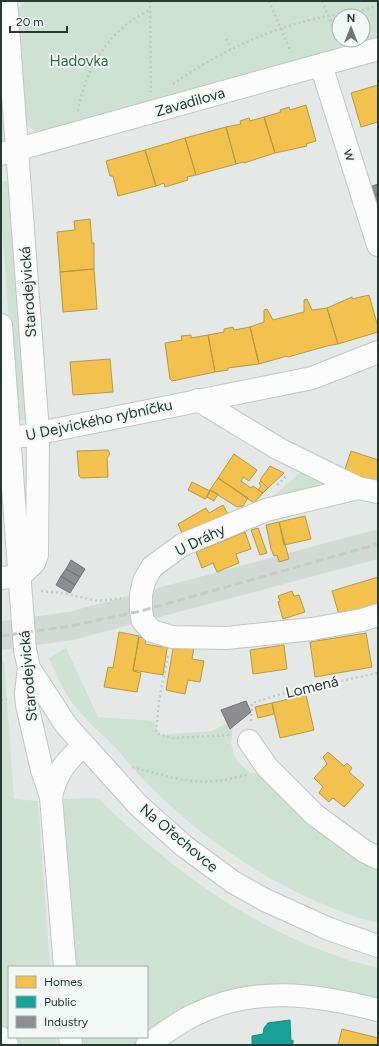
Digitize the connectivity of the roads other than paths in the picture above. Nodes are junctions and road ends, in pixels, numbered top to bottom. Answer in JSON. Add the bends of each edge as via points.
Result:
{"nodes":[{"id":1,"x":6,"y":1,"type":"edge"},
{"id":2,"x":378,"y":49,"type":"edge"},
{"id":3,"x":321,"y":65,"type":"junction"},
{"id":4,"x":9,"y":152,"type":"edge"},
{"id":5,"x":378,"y":245,"type":"edge"},
{"id":6,"x":1,"y":324,"type":"edge"},
{"id":7,"x":378,"y":352,"type":"edge"},
{"id":8,"x":198,"y":400,"type":"junction"},
{"id":9,"x":38,"y":432,"type":"junction"},
{"id":10,"x":5,"y":440,"type":"edge"},
{"id":11,"x":368,"y":490,"type":"edge"},
{"id":12,"x":10,"y":577,"type":"edge"},
{"id":13,"x":378,"y":615,"type":"edge"},
{"id":14,"x":28,"y":668,"type":"junction"},
{"id":15,"x":250,"y":741,"type":"road end"},
{"id":16,"x":84,"y":744,"type":"junction"},
{"id":17,"x":51,"y":797,"type":"junction"},
{"id":18,"x":378,"y":858,"type":"edge"},
{"id":19,"x":378,"y":946,"type":"edge"},
{"id":20,"x":65,"y":966,"type":"edge"},
{"id":21,"x":378,"y":1010,"type":"edge"},
{"id":22,"x":1,"y":1038,"type":"edge"},
{"id":23,"x":7,"y":1045,"type":"edge"},
{"id":24,"x":147,"y":1045,"type":"edge"}],
"edges":[{"from":1,"to":4,"type":"street","name":"Starodejvická"},
{"from":2,"to":3,"type":"street","name":"Zavadilova"},
{"from":3,"to":4,"type":"street","name":"Zavadilova"},
{"from":3,"to":5,"type":"street","name":"w"},
{"from":4,"to":9,"type":"street","name":"Starodejvická"},
{"from":6,"to":10,"type":"street","name":"Starodejvická"},
{"from":7,"to":8,"type":"street","name":"U Dejvického rybníčku","via":[[312,378]]},
{"from":8,"to":9,"type":"street","name":"U Dejvického rybníčku"},
{"from":8,"to":11,"type":"street","via":[[302,461]]},
{"from":9,"to":10,"type":"street","name":"U Dejvického rybníčku"},
{"from":9,"to":12,"type":"street","name":"Starodejvická","via":[[37,555],[34,563]]},
{"from":10,"to":12,"type":"street","name":"Starodejvická"},
{"from":11,"to":13,"type":"street","name":"U Dráhy","via":[[266,510],[182,545],[152,566],[140,595],[140,611],[143,622],[152,631],[172,638],[226,638],[312,629]]},
{"from":12,"to":14,"type":"street","name":"Starodejvická"},
{"from":14,"to":16,"type":"street","name":"Na Ořechovce","via":[[66,725]]},
{"from":14,"to":17,"type":"street","name":"Starodejvická","via":[[27,705]]},
{"from":15,"to":18,"type":"street","via":[[267,767],[316,815],[364,851]]},
{"from":16,"to":17,"type":"street","name":"Starodejvická","via":[[61,769]]},
{"from":16,"to":19,"type":"street","name":"Na Ořechovce","via":[[138,805],[214,869],[233,882],[291,912],[329,929]]},
{"from":17,"to":20,"type":"street","name":"Starodejvická"},
{"from":21,"to":24,"type":"street","via":[[319,998],[270,994],[227,1001],[193,1016]]},
{"from":22,"to":23,"type":"street"}]}
